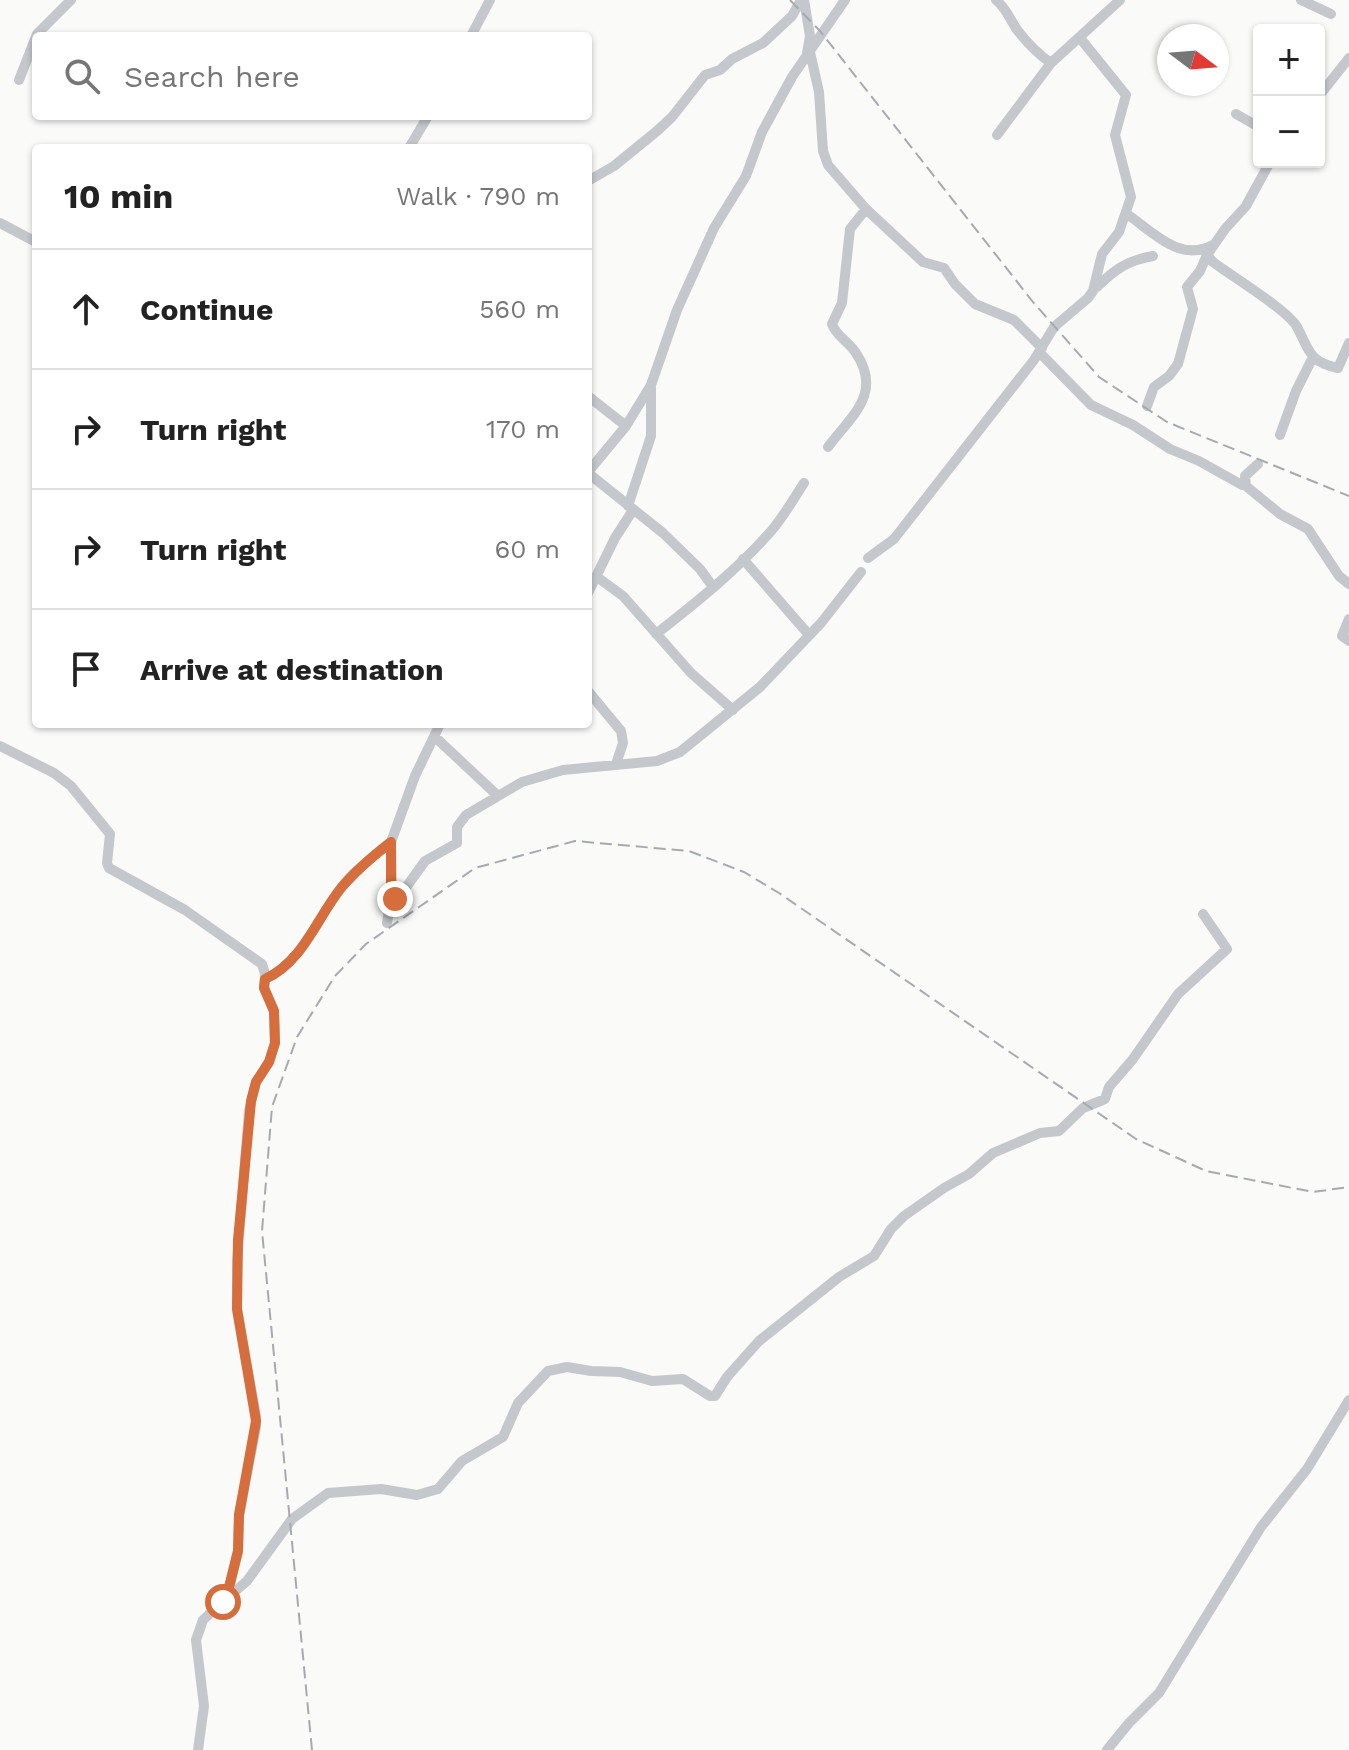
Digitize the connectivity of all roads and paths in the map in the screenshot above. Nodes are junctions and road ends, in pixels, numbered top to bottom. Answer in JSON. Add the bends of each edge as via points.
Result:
{"nodes":[{"id":1,"x":71,"y":0,"type":"edge"},
{"id":2,"x":490,"y":0,"type":"edge"},
{"id":3,"x":802,"y":0,"type":"edge"},
{"id":4,"x":845,"y":0,"type":"edge"},
{"id":5,"x":996,"y":0,"type":"edge"},
{"id":6,"x":1120,"y":0,"type":"edge"},
{"id":7,"x":1301,"y":0,"type":"edge"},
{"id":8,"x":1331,"y":14,"type":"dead end"},
{"id":9,"x":39,"y":32,"type":"edge"},
{"id":10,"x":473,"y":32,"type":"edge"},
{"id":11,"x":1080,"y":38,"type":"junction"},
{"id":12,"x":32,"y":47,"type":"edge"},
{"id":13,"x":809,"y":53,"type":"junction"},
{"id":14,"x":1349,"y":58,"type":"edge"},
{"id":15,"x":1051,"y":63,"type":"junction"},
{"id":16,"x":19,"y":80,"type":"dead end"},
{"id":17,"x":1325,"y":88,"type":"edge"},
{"id":18,"x":1236,"y":114,"type":"dead end"},
{"id":19,"x":426,"y":120,"type":"edge"},
{"id":20,"x":1253,"y":124,"type":"edge"},
{"id":21,"x":997,"y":135,"type":"dead end"},
{"id":22,"x":411,"y":144,"type":"edge"},
{"id":23,"x":1267,"y":168,"type":"edge"},
{"id":24,"x":592,"y":179,"type":"edge"},
{"id":25,"x":866,"y":209,"type":"junction"},
{"id":26,"x":1127,"y":214,"type":"junction"},
{"id":27,"x":0,"y":223,"type":"edge"},
{"id":28,"x":32,"y":240,"type":"edge"},
{"id":29,"x":1214,"y":244,"type":"junction"},
{"id":30,"x":1207,"y":255,"type":"junction"},
{"id":31,"x":1153,"y":256,"type":"dead end"},
{"id":32,"x":1093,"y":291,"type":"junction"},
{"id":33,"x":1349,"y":343,"type":"edge"},
{"id":34,"x":1041,"y":350,"type":"junction"},
{"id":35,"x":1313,"y":357,"type":"junction"},
{"id":36,"x":651,"y":385,"type":"junction"},
{"id":37,"x":592,"y":399,"type":"edge"},
{"id":38,"x":1147,"y":406,"type":"dead end"},
{"id":39,"x":626,"y":426,"type":"junction"},
{"id":40,"x":1280,"y":435,"type":"dead end"},
{"id":41,"x":828,"y":447,"type":"dead end"},
{"id":42,"x":1258,"y":464,"type":"dead end"},
{"id":43,"x":592,"y":468,"type":"edge"},
{"id":44,"x":592,"y":476,"type":"edge"},
{"id":45,"x":804,"y":483,"type":"dead end"},
{"id":46,"x":1242,"y":485,"type":"dead end"},
{"id":47,"x":631,"y":508,"type":"junction"},
{"id":48,"x":868,"y":558,"type":"dead end"},
{"id":49,"x":743,"y":559,"type":"junction"},
{"id":50,"x":730,"y":571,"type":"junction"},
{"id":51,"x":754,"y":572,"type":"junction"},
{"id":52,"x":861,"y":572,"type":"dead end"},
{"id":53,"x":597,"y":577,"type":"junction"},
{"id":54,"x":1349,"y":584,"type":"edge"},
{"id":55,"x":592,"y":586,"type":"edge"},
{"id":56,"x":713,"y":587,"type":"junction"},
{"id":57,"x":1349,"y":619,"type":"edge"},
{"id":58,"x":656,"y":634,"type":"junction"},
{"id":59,"x":809,"y":635,"type":"junction"},
{"id":60,"x":1349,"y":641,"type":"edge"},
{"id":61,"x":592,"y":696,"type":"edge"},
{"id":62,"x":733,"y":710,"type":"junction"},
{"id":63,"x":438,"y":728,"type":"edge"},
{"id":64,"x":435,"y":737,"type":"junction"},
{"id":65,"x":0,"y":746,"type":"edge"},
{"id":66,"x":616,"y":764,"type":"junction"},
{"id":67,"x":497,"y":795,"type":"junction"},
{"id":68,"x":391,"y":842,"type":"junction"},
{"id":69,"x":391,"y":901,"type":"junction"},
{"id":70,"x":1203,"y":914,"type":"dead end"},
{"id":71,"x":387,"y":923,"type":"dead end"},
{"id":72,"x":265,"y":979,"type":"junction"},
{"id":73,"x":1349,"y":1400,"type":"edge"},
{"id":74,"x":226,"y":1599,"type":"junction"},
{"id":75,"x":198,"y":1750,"type":"edge"},
{"id":76,"x":1107,"y":1750,"type":"edge"}],
"edges":[{"from":1,"to":9,"type":"street"},
{"from":2,"to":10,"type":"street"},
{"from":3,"to":13,"type":"street"},
{"from":3,"to":24,"type":"street","via":[[763,43],[705,75],[657,131]]},
{"from":4,"to":13,"type":"street"},
{"from":5,"to":15,"type":"street","via":[[1033,49]]},
{"from":6,"to":11,"type":"street"},
{"from":7,"to":8,"type":"street"},
{"from":11,"to":15,"type":"street"},
{"from":11,"to":26,"type":"street","via":[[1126,95],[1115,135],[1131,190]]},
{"from":12,"to":16,"type":"street"},
{"from":13,"to":25,"type":"street","via":[[828,165]]},
{"from":13,"to":36,"type":"street","via":[[714,228]]},
{"from":14,"to":17,"type":"street"},
{"from":15,"to":21,"type":"street"},
{"from":18,"to":20,"type":"street"},
{"from":19,"to":22,"type":"street"},
{"from":23,"to":29,"type":"street","via":[[1246,206]]},
{"from":25,"to":34,"type":"street","via":[[923,262],[944,268],[975,304],[1014,320]]},
{"from":25,"to":41,"type":"street","via":[[847,237],[842,303],[832,324],[865,369],[867,388],[861,405]]},
{"from":26,"to":29,"type":"street","via":[[1185,252]]},
{"from":26,"to":32,"type":"street","via":[[1102,254]]},
{"from":27,"to":28,"type":"street"},
{"from":29,"to":30,"type":"street"},
{"from":30,"to":35,"type":"street","via":[[1293,322]]},
{"from":30,"to":38,"type":"street","via":[[1186,289],[1193,309],[1176,368],[1154,387]]},
{"from":31,"to":32,"type":"street","via":[[1121,265]]},
{"from":32,"to":34,"type":"street","via":[[1054,327]]},
{"from":33,"to":35,"type":"street","via":[[1338,368]]},
{"from":34,"to":46,"type":"street","via":[[1091,405]]},
{"from":34,"to":48,"type":"street","via":[[894,539]]},
{"from":35,"to":40,"type":"street"},
{"from":36,"to":39,"type":"street"},
{"from":36,"to":47,"type":"street","via":[[651,436]]},
{"from":37,"to":39,"type":"street"},
{"from":39,"to":43,"type":"street"},
{"from":42,"to":54,"type":"street","via":[[1245,476],[1246,486],[1308,529]]},
{"from":44,"to":47,"type":"street"},
{"from":45,"to":49,"type":"street","via":[[774,527]]},
{"from":47,"to":53,"type":"street"},
{"from":47,"to":56,"type":"street","via":[[663,533]]},
{"from":49,"to":50,"type":"street"},
{"from":49,"to":51,"type":"street"},
{"from":50,"to":51,"type":"street"},
{"from":50,"to":56,"type":"street"},
{"from":51,"to":59,"type":"street"},
{"from":52,"to":59,"type":"street"},
{"from":53,"to":55,"type":"street"},
{"from":53,"to":58,"type":"street","via":[[623,596]]},
{"from":56,"to":58,"type":"street"},
{"from":57,"to":60,"type":"street","via":[[1342,636]]},
{"from":58,"to":62,"type":"street"},
{"from":59,"to":62,"type":"street"},
{"from":61,"to":66,"type":"street","via":[[621,731]]},
{"from":62,"to":66,"type":"street","via":[[680,752],[657,761]]},
{"from":63,"to":64,"type":"street"},
{"from":64,"to":67,"type":"street"},
{"from":64,"to":68,"type":"street"},
{"from":65,"to":72,"type":"street","via":[[54,773],[84,800],[110,834],[108,866],[252,956],[265,969]]},
{"from":66,"to":67,"type":"street","via":[[551,772]]},
{"from":67,"to":69,"type":"street","via":[[466,815],[457,827],[457,843],[425,861]]},
{"from":68,"to":69,"type":"street"},
{"from":68,"to":72,"type":"street","via":[[348,881],[302,946]]},
{"from":69,"to":71,"type":"street"},
{"from":70,"to":74,"type":"street","via":[[1227,949],[1178,994],[1103,1100],[1083,1108],[1059,1131],[1040,1133],[990,1155],[904,1216],[874,1256],[759,1341],[715,1396],[683,1379],[656,1381],[572,1367],[548,1371],[518,1403],[503,1437],[462,1461],[438,1489],[417,1495],[372,1489],[328,1493],[292,1519],[247,1581]]},
{"from":72,"to":74,"type":"street","via":[[275,1043],[251,1101],[238,1240],[237,1309],[256,1421]]},
{"from":73,"to":76,"type":"street","via":[[1307,1469],[1261,1527],[1159,1693]]},
{"from":74,"to":75,"type":"street","via":[[203,1620],[196,1640],[204,1706]]}]}
